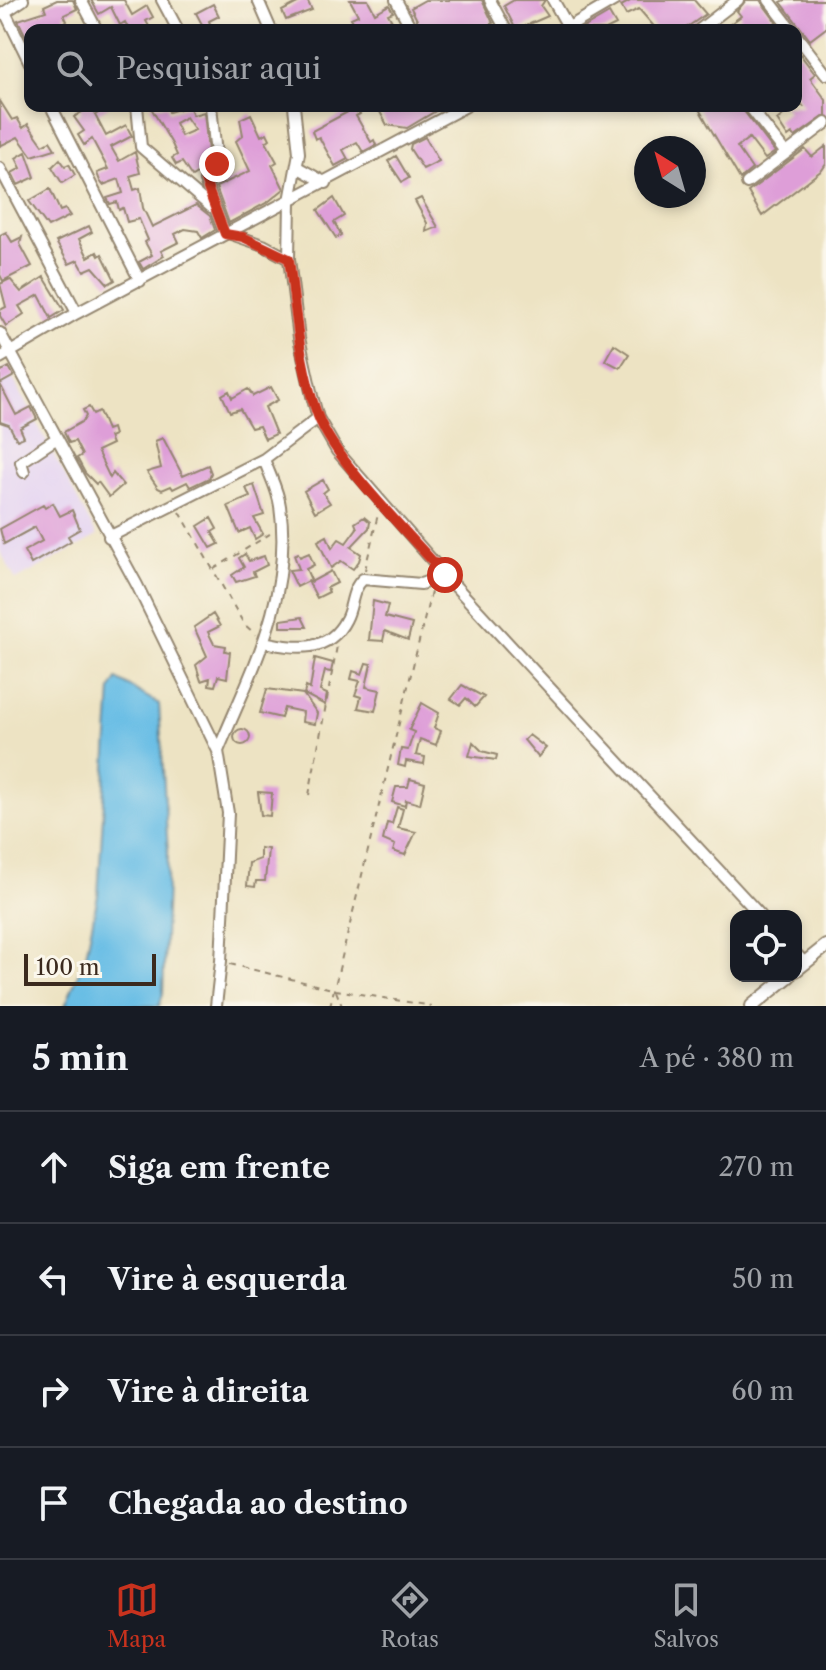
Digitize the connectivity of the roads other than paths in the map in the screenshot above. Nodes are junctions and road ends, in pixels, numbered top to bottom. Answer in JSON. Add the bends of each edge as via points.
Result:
{"nodes":[{"id":1,"x":23,"y":0,"type":"edge"},
{"id":2,"x":81,"y":0,"type":"edge"},
{"id":3,"x":162,"y":0,"type":"edge"},
{"id":4,"x":258,"y":0,"type":"edge"},
{"id":5,"x":396,"y":0,"type":"edge"},
{"id":6,"x":490,"y":0,"type":"edge"},
{"id":7,"x":553,"y":0,"type":"edge"},
{"id":8,"x":615,"y":0,"type":"edge"},
{"id":9,"x":738,"y":0,"type":"edge"},
{"id":10,"x":769,"y":0,"type":"edge"},
{"id":11,"x":599,"y":4,"type":"edge"},
{"id":12,"x":2,"y":13,"type":"edge"},
{"id":13,"x":94,"y":24,"type":"edge"},
{"id":14,"x":175,"y":24,"type":"edge"},
{"id":15,"x":268,"y":24,"type":"edge"},
{"id":16,"x":409,"y":24,"type":"edge"},
{"id":17,"x":503,"y":24,"type":"edge"},
{"id":18,"x":568,"y":24,"type":"edge"},
{"id":19,"x":575,"y":24,"type":"edge"},
{"id":20,"x":707,"y":24,"type":"edge"},
{"id":21,"x":787,"y":24,"type":"edge"},
{"id":22,"x":802,"y":43,"type":"edge"},
{"id":23,"x":24,"y":52,"type":"edge"},
{"id":24,"x":826,"y":74,"type":"edge"},
{"id":25,"x":54,"y":112,"type":"edge"},
{"id":26,"x":138,"y":112,"type":"edge"},
{"id":27,"x":212,"y":112,"type":"edge"},
{"id":28,"x":295,"y":112,"type":"edge"},
{"id":29,"x":451,"y":112,"type":"edge"},
{"id":30,"x":754,"y":112,"type":"edge"},
{"id":31,"x":826,"y":123,"type":"edge"},
{"id":32,"x":785,"y":152,"type":"junction"},
{"id":33,"x":297,"y":167,"type":"junction"},
{"id":34,"x":0,"y":168,"type":"edge"},
{"id":35,"x":326,"y":183,"type":"junction"},
{"id":36,"x":747,"y":183,"type":"dead end"},
{"id":37,"x":290,"y":201,"type":"junction"},
{"id":38,"x":212,"y":208,"type":"junction"},
{"id":39,"x":226,"y":234,"type":"junction"},
{"id":40,"x":289,"y":259,"type":"junction"},
{"id":41,"x":140,"y":281,"type":"junction"},
{"id":42,"x":77,"y":313,"type":"junction"},
{"id":43,"x":0,"y":333,"type":"edge"},
{"id":44,"x":11,"y":353,"type":"junction"},
{"id":45,"x":0,"y":358,"type":"edge"},
{"id":46,"x":318,"y":418,"type":"junction"},
{"id":47,"x":57,"y":438,"type":"junction"},
{"id":48,"x":264,"y":459,"type":"junction"},
{"id":49,"x":24,"y":472,"type":"dead end"},
{"id":50,"x":109,"y":537,"type":"junction"},
{"id":51,"x":445,"y":575,"type":"junction"},
{"id":52,"x":263,"y":642,"type":"junction"},
{"id":53,"x":218,"y":751,"type":"junction"},
{"id":54,"x":755,"y":910,"type":"edge"},
{"id":55,"x":826,"y":946,"type":"edge"},
{"id":56,"x":802,"y":960,"type":"edge"},
{"id":57,"x":782,"y":982,"type":"edge"},
{"id":58,"x":216,"y":1006,"type":"edge"},
{"id":59,"x":752,"y":1006,"type":"edge"}],
"edges":[{"from":1,"to":12,"type":"street"},
{"from":2,"to":13,"type":"street"},
{"from":3,"to":14,"type":"street"},
{"from":4,"to":15,"type":"street"},
{"from":5,"to":16,"type":"street"},
{"from":6,"to":17,"type":"street"},
{"from":7,"to":18,"type":"street"},
{"from":8,"to":11,"type":"street"},
{"from":9,"to":20,"type":"street"},
{"from":10,"to":21,"type":"street"},
{"from":11,"to":19,"type":"street"},
{"from":12,"to":23,"type":"street"},
{"from":22,"to":24,"type":"street"},
{"from":25,"to":41,"type":"street"},
{"from":26,"to":38,"type":"street","via":[[141,147]]},
{"from":27,"to":38,"type":"street","via":[[217,164],[205,181]]},
{"from":28,"to":33,"type":"street"},
{"from":29,"to":35,"type":"street"},
{"from":30,"to":32,"type":"street"},
{"from":31,"to":32,"type":"street"},
{"from":32,"to":36,"type":"street"},
{"from":33,"to":35,"type":"street"},
{"from":33,"to":37,"type":"street"},
{"from":34,"to":42,"type":"street"},
{"from":35,"to":37,"type":"street"},
{"from":37,"to":39,"type":"street"},
{"from":37,"to":40,"type":"street"},
{"from":38,"to":39,"type":"street"},
{"from":39,"to":40,"type":"street"},
{"from":39,"to":41,"type":"street"},
{"from":40,"to":46,"type":"street","via":[[299,338]]},
{"from":41,"to":42,"type":"street"},
{"from":42,"to":44,"type":"street"},
{"from":43,"to":44,"type":"street"},
{"from":44,"to":45,"type":"street"},
{"from":44,"to":47,"type":"street"},
{"from":46,"to":48,"type":"street"},
{"from":46,"to":51,"type":"street","via":[[337,451]]},
{"from":47,"to":49,"type":"street","via":[[24,459]]},
{"from":47,"to":50,"type":"street"},
{"from":48,"to":50,"type":"street"},
{"from":48,"to":52,"type":"street","via":[[280,503],[283,573]]},
{"from":50,"to":53,"type":"street"},
{"from":51,"to":52,"type":"street","via":[[421,584],[363,579],[341,626],[315,647],[302,650]]},
{"from":51,"to":54,"type":"street"},
{"from":52,"to":53,"type":"street"},
{"from":53,"to":58,"type":"street","via":[[228,813]]},
{"from":55,"to":56,"type":"main road"},
{"from":57,"to":59,"type":"main road"}]}
